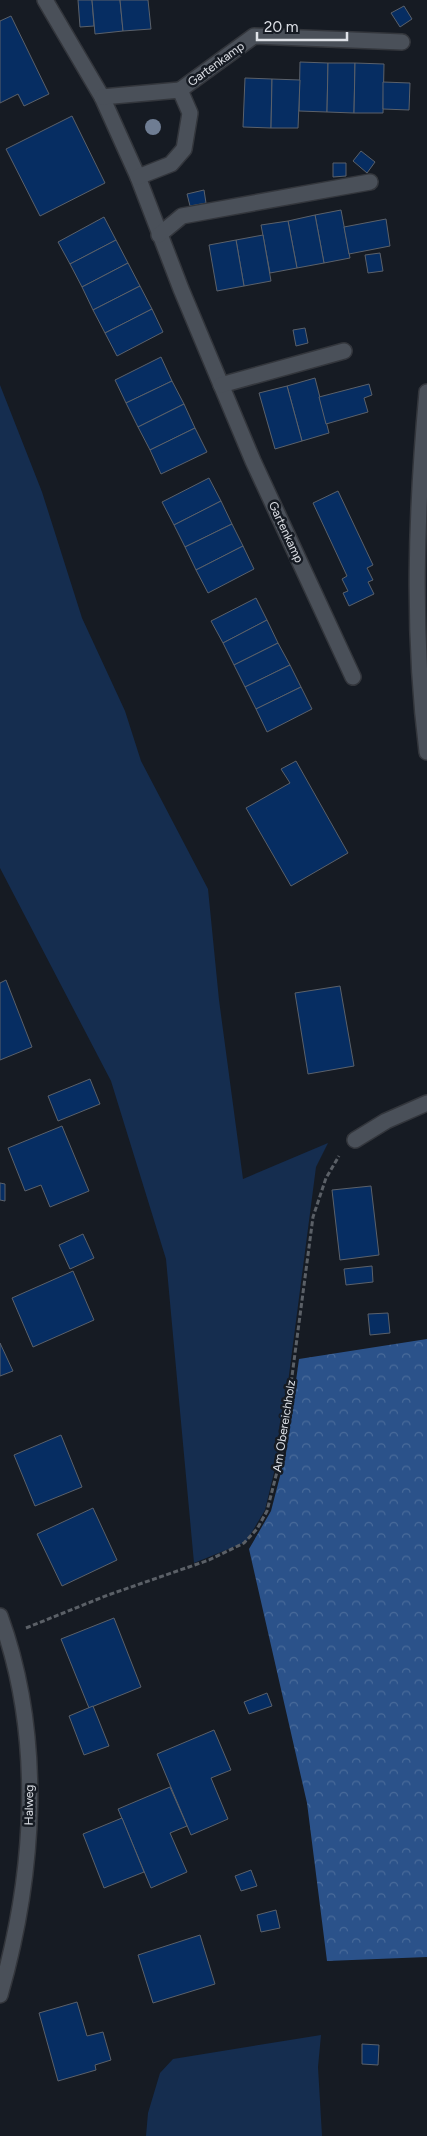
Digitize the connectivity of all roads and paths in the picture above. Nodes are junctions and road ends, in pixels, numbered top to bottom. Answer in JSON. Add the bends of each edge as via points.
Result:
{"nodes":[{"id":1,"x":45,"y":0,"type":"edge"},
{"id":2,"x":402,"y":42,"type":"dead end"},
{"id":3,"x":180,"y":90,"type":"junction"},
{"id":4,"x":102,"y":97,"type":"junction"},
{"id":5,"x":138,"y":177,"type":"junction"},
{"id":6,"x":370,"y":182,"type":"dead end"},
{"id":7,"x":159,"y":234,"type":"junction"},
{"id":8,"x":344,"y":351,"type":"dead end"},
{"id":9,"x":221,"y":386,"type":"junction"},
{"id":10,"x":427,"y":392,"type":"edge"},
{"id":11,"x":353,"y":677,"type":"dead end"},
{"id":12,"x":427,"y":752,"type":"edge"},
{"id":13,"x":427,"y":1103,"type":"edge"},
{"id":14,"x":355,"y":1140,"type":"joint"},
{"id":15,"x":0,"y":1616,"type":"edge"},
{"id":16,"x":7,"y":1636,"type":"junction"},
{"id":17,"x":0,"y":1995,"type":"edge"}],
"edges":[{"from":1,"to":4,"type":"street","name":"Gartenkamp"},
{"from":2,"to":3,"type":"street","name":"Gartenkamp","via":[[254,36]]},
{"from":3,"to":4,"type":"street","name":"Gartenkamp"},
{"from":3,"to":5,"type":"street","name":"Gartenkamp","via":[[190,113],[184,148],[170,164]]},
{"from":4,"to":5,"type":"street","name":"Gartenkamp"},
{"from":5,"to":7,"type":"street","name":"Gartenkamp"},
{"from":6,"to":7,"type":"street","via":[[182,216]]},
{"from":7,"to":9,"type":"street","name":"Gartenkamp"},
{"from":8,"to":9,"type":"street"},
{"from":9,"to":11,"type":"street","name":"Gartenkamp"},
{"from":10,"to":12,"type":"street","via":[[417,554],[421,700]]},
{"from":13,"to":14,"type":"street","via":[[386,1121]]},
{"from":14,"to":16,"type":"path","name":"Am Obereichholz","via":[[338,1157],[326,1178],[315,1210],[282,1452],[267,1512],[257,1528],[244,1543],[209,1560],[108,1595]]},
{"from":15,"to":16,"type":"street","name":"Halweg"},
{"from":16,"to":17,"type":"street","name":"Halweg","via":[[27,1737],[30,1796],[22,1900]]}]}
